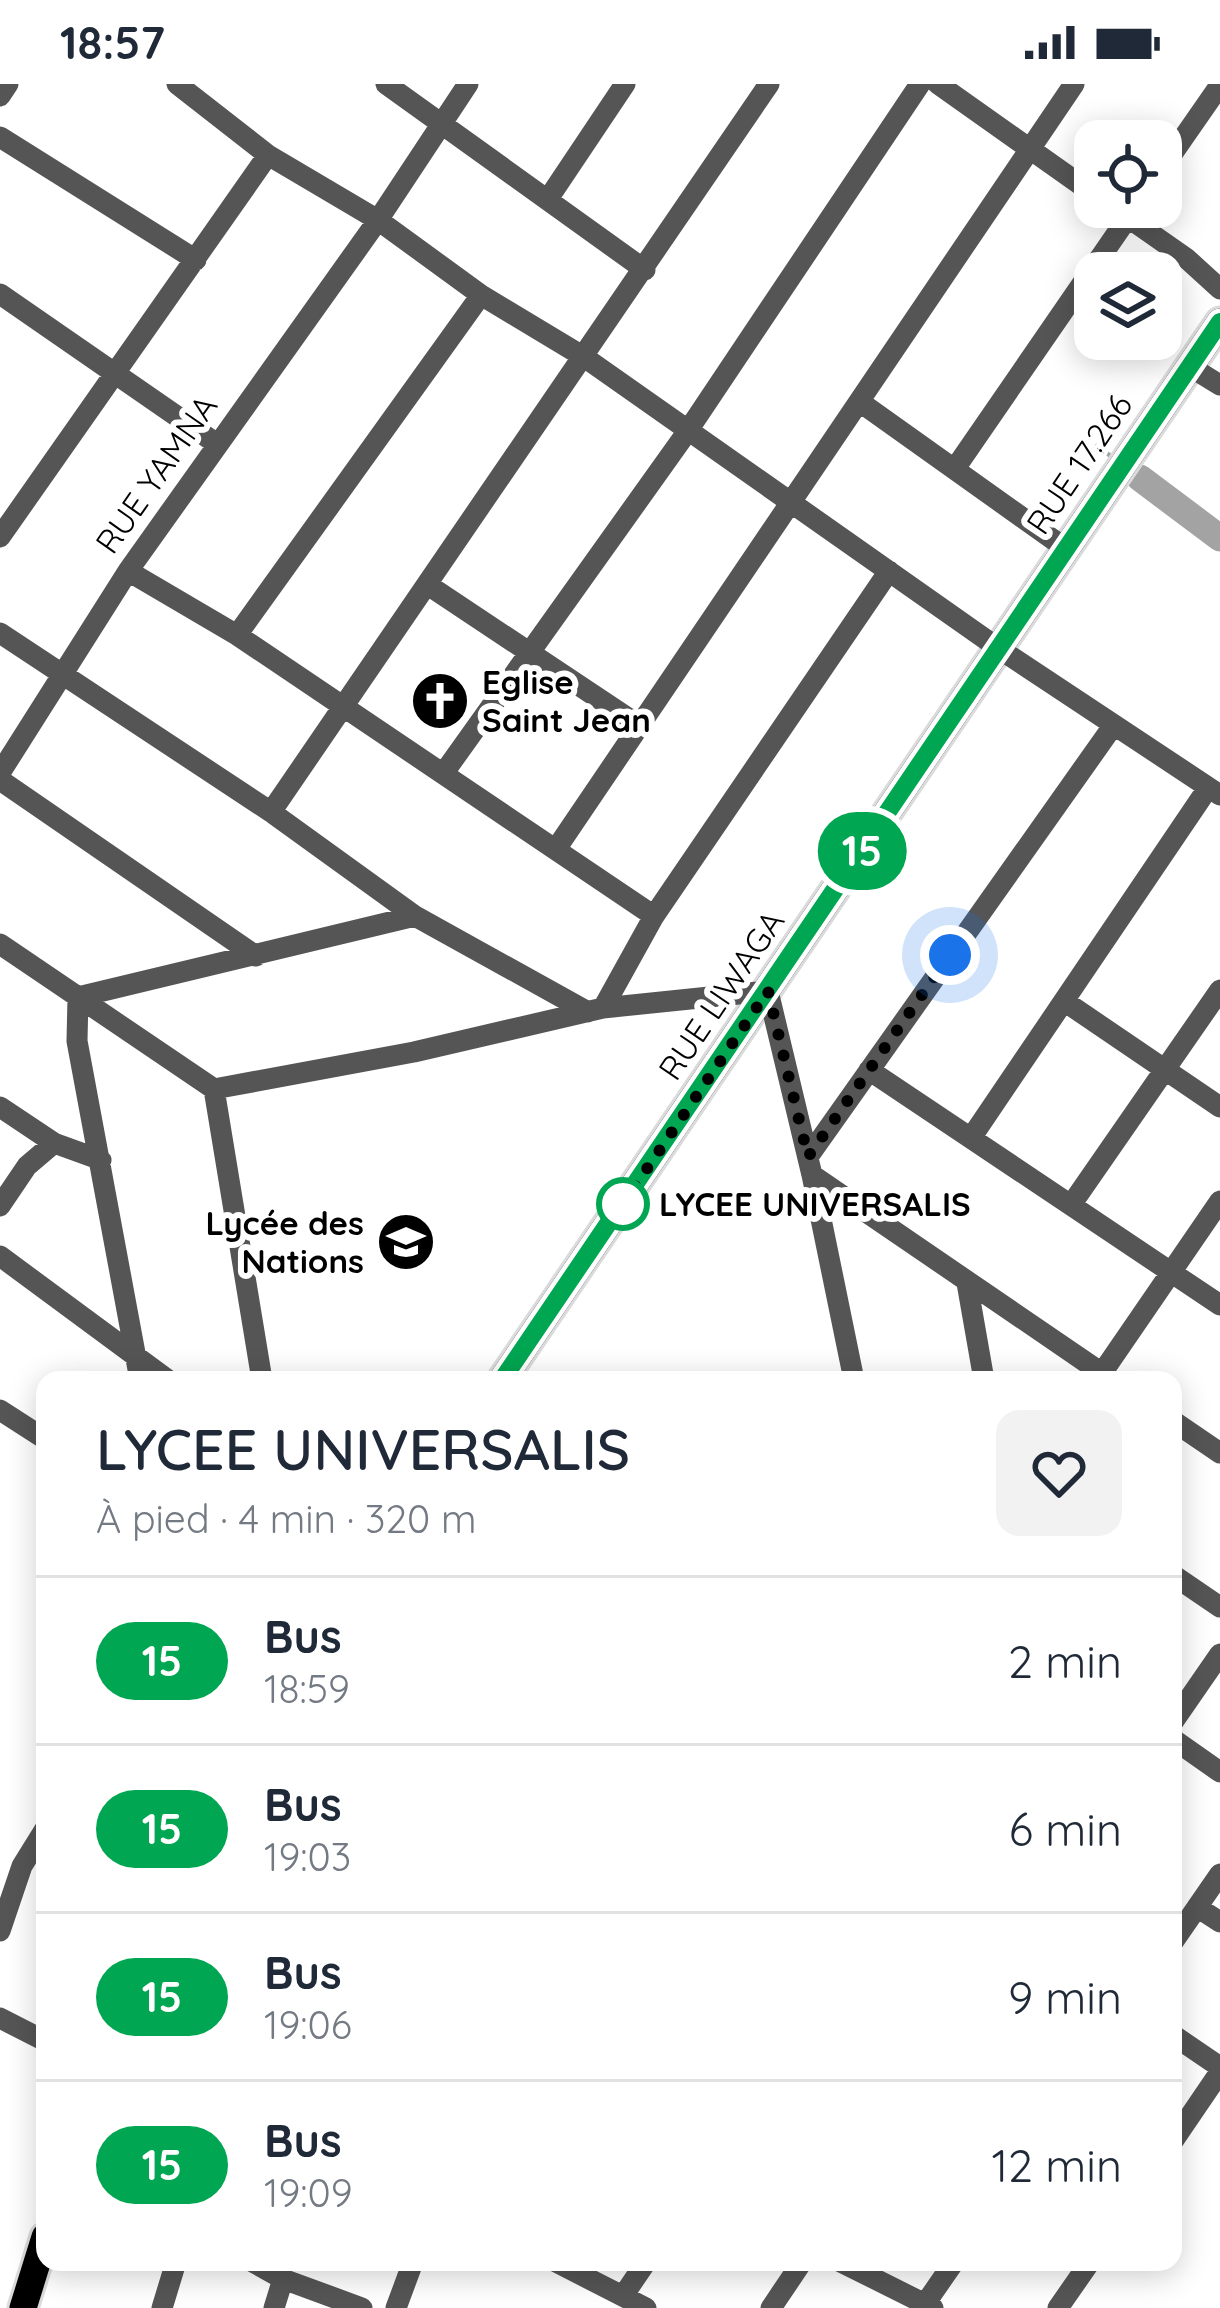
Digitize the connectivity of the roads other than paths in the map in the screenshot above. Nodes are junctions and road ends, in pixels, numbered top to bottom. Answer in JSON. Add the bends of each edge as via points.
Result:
{"nodes":[{"id":1,"x":8,"y":84,"type":"edge"},
{"id":2,"x":176,"y":84,"type":"edge"},
{"id":3,"x":386,"y":84,"type":"edge"},
{"id":4,"x":469,"y":84,"type":"edge"},
{"id":5,"x":625,"y":84,"type":"edge"},
{"id":6,"x":769,"y":84,"type":"edge"},
{"id":7,"x":920,"y":84,"type":"edge"},
{"id":8,"x":938,"y":84,"type":"edge"},
{"id":9,"x":1074,"y":84,"type":"edge"},
{"id":10,"x":1220,"y":85,"type":"edge"},
{"id":11,"x":0,"y":96,"type":"edge"},
{"id":12,"x":443,"y":123,"type":"junction"},
{"id":13,"x":0,"y":137,"type":"edge"},
{"id":14,"x":1182,"y":140,"type":"edge"},
{"id":15,"x":1032,"y":148,"type":"junction"},
{"id":16,"x":268,"y":155,"type":"junction"},
{"id":17,"x":1074,"y":179,"type":"edge"},
{"id":18,"x":548,"y":199,"type":"junction"},
{"id":19,"x":378,"y":220,"type":"junction"},
{"id":20,"x":1114,"y":228,"type":"edge"},
{"id":21,"x":1147,"y":228,"type":"edge"},
{"id":22,"x":196,"y":260,"type":"junction"},
{"id":23,"x":645,"y":270,"type":"junction"},
{"id":24,"x":1220,"y":289,"type":"edge"},
{"id":25,"x":482,"y":296,"type":"junction"},
{"id":26,"x":3,"y":302,"type":"edge"},
{"id":27,"x":1220,"y":322,"type":"edge"},
{"id":28,"x":584,"y":357,"type":"junction"},
{"id":29,"x":1190,"y":366,"type":"junction"},
{"id":30,"x":115,"y":374,"type":"junction"},
{"id":31,"x":1220,"y":385,"type":"edge"},
{"id":32,"x":860,"y":402,"type":"junction"},
{"id":33,"x":687,"y":432,"type":"junction"},
{"id":34,"x":217,"y":444,"type":"junction"},
{"id":35,"x":956,"y":467,"type":"junction"},
{"id":36,"x":790,"y":504,"type":"junction"},
{"id":37,"x":0,"y":537,"type":"edge"},
{"id":38,"x":1065,"y":548,"type":"junction"},
{"id":39,"x":128,"y":571,"type":"junction"},
{"id":40,"x":890,"y":571,"type":"junction"},
{"id":41,"x":428,"y":585,"type":"junction"},
{"id":42,"x":0,"y":633,"type":"edge"},
{"id":43,"x":237,"y":635,"type":"junction"},
{"id":44,"x":998,"y":648,"type":"junction"},
{"id":45,"x":530,"y":652,"type":"junction"},
{"id":46,"x":64,"y":674,"type":"junction"},
{"id":47,"x":345,"y":706,"type":"junction"},
{"id":48,"x":640,"y":726,"type":"junction"},
{"id":49,"x":1113,"y":726,"type":"junction"},
{"id":50,"x":442,"y":773,"type":"junction"},
{"id":51,"x":0,"y":776,"type":"edge"},
{"id":52,"x":1214,"y":791,"type":"edge"},
{"id":53,"x":271,"y":812,"type":"junction"},
{"id":54,"x":556,"y":849,"type":"junction"},
{"id":55,"x":415,"y":916,"type":"junction"},
{"id":56,"x":654,"y":916,"type":"junction"},
{"id":57,"x":0,"y":944,"type":"edge"},
{"id":58,"x":256,"y":956,"type":"junction"},
{"id":59,"x":1220,"y":990,"type":"edge"},
{"id":60,"x":768,"y":991,"type":"junction"},
{"id":61,"x":78,"y":997,"type":"junction"},
{"id":62,"x":1064,"y":1001,"type":"junction"},
{"id":63,"x":595,"y":1010,"type":"junction"},
{"id":64,"x":1165,"y":1068,"type":"junction"},
{"id":65,"x":869,"y":1070,"type":"junction"},
{"id":66,"x":214,"y":1089,"type":"junction"},
{"id":67,"x":0,"y":1107,"type":"edge"},
{"id":68,"x":1220,"y":1107,"type":"edge"},
{"id":69,"x":971,"y":1138,"type":"junction"},
{"id":70,"x":54,"y":1143,"type":"junction"},
{"id":71,"x":100,"y":1160,"type":"junction"},
{"id":72,"x":810,"y":1166,"type":"junction"},
{"id":73,"x":1220,"y":1202,"type":"edge"},
{"id":74,"x":1071,"y":1205,"type":"junction"},
{"id":75,"x":0,"y":1206,"type":"edge"},
{"id":76,"x":0,"y":1256,"type":"edge"},
{"id":77,"x":1172,"y":1273,"type":"junction"},
{"id":78,"x":967,"y":1283,"type":"junction"},
{"id":79,"x":1220,"y":1305,"type":"edge"},
{"id":80,"x":134,"y":1352,"type":"junction"},
{"id":81,"x":138,"y":1371,"type":"edge"},
{"id":82,"x":157,"y":1371,"type":"edge"},
{"id":83,"x":261,"y":1371,"type":"edge"},
{"id":84,"x":508,"y":1371,"type":"edge"},
{"id":85,"x":852,"y":1371,"type":"edge"},
{"id":86,"x":982,"y":1371,"type":"edge"},
{"id":87,"x":1098,"y":1371,"type":"edge"},
{"id":88,"x":1111,"y":1371,"type":"edge"},
{"id":89,"x":0,"y":1410,"type":"edge"},
{"id":90,"x":1182,"y":1427,"type":"edge"},
{"id":91,"x":36,"y":1433,"type":"edge"},
{"id":92,"x":1220,"y":1453,"type":"edge"},
{"id":93,"x":1182,"y":1581,"type":"edge"},
{"id":94,"x":1220,"y":1607,"type":"edge"},
{"id":95,"x":1220,"y":1654,"type":"edge"},
{"id":96,"x":1182,"y":1709,"type":"edge"},
{"id":97,"x":1182,"y":1745,"type":"edge"},
{"id":98,"x":1220,"y":1772,"type":"edge"},
{"id":99,"x":36,"y":1843,"type":"edge"},
{"id":100,"x":1220,"y":1874,"type":"edge"},
{"id":101,"x":1197,"y":1906,"type":"junction"},
{"id":102,"x":1220,"y":1922,"type":"edge"},
{"id":103,"x":1182,"y":1928,"type":"edge"},
{"id":104,"x":0,"y":1931,"type":"edge"},
{"id":105,"x":0,"y":2018,"type":"edge"},
{"id":106,"x":36,"y":2037,"type":"edge"},
{"id":107,"x":1182,"y":2043,"type":"edge"},
{"id":108,"x":1220,"y":2070,"type":"edge"},
{"id":109,"x":1182,"y":2127,"type":"edge"},
{"id":110,"x":36,"y":2266,"type":"edge"},
{"id":111,"x":173,"y":2271,"type":"edge"},
{"id":112,"x":269,"y":2271,"type":"edge"},
{"id":113,"x":410,"y":2271,"type":"edge"},
{"id":114,"x":574,"y":2271,"type":"edge"},
{"id":115,"x":640,"y":2271,"type":"edge"},
{"id":116,"x":796,"y":2271,"type":"edge"},
{"id":117,"x":859,"y":2271,"type":"edge"},
{"id":118,"x":949,"y":2271,"type":"edge"},
{"id":119,"x":1084,"y":2271,"type":"edge"},
{"id":120,"x":283,"y":2279,"type":"junction"},
{"id":121,"x":623,"y":2296,"type":"junction"},
{"id":122,"x":929,"y":2306,"type":"edge"},
{"id":123,"x":23,"y":2308,"type":"edge"},
{"id":124,"x":162,"y":2308,"type":"edge"},
{"id":125,"x":274,"y":2308,"type":"edge"},
{"id":126,"x":362,"y":2308,"type":"edge"},
{"id":127,"x":397,"y":2308,"type":"edge"},
{"id":128,"x":646,"y":2308,"type":"edge"},
{"id":129,"x":771,"y":2308,"type":"edge"},
{"id":130,"x":1058,"y":2308,"type":"edge"}],
"edges":[{"from":1,"to":11,"type":"street"},
{"from":2,"to":16,"type":"street"},
{"from":3,"to":12,"type":"street"},
{"from":4,"to":12,"type":"street","name":"RUE YAMNA"},
{"from":5,"to":18,"type":"street"},
{"from":6,"to":23,"type":"street"},
{"from":7,"to":33,"type":"street"},
{"from":8,"to":15,"type":"street"},
{"from":9,"to":15,"type":"street"},
{"from":10,"to":14,"type":"street"},
{"from":12,"to":18,"type":"street"},
{"from":12,"to":19,"type":"street","name":"RUE YAMNA"},
{"from":13,"to":22,"type":"street"},
{"from":15,"to":17,"type":"street"},
{"from":15,"to":32,"type":"street"},
{"from":16,"to":19,"type":"street"},
{"from":16,"to":22,"type":"street"},
{"from":18,"to":23,"type":"street"},
{"from":19,"to":25,"type":"street"},
{"from":19,"to":34,"type":"street","name":"RUE YAMNA"},
{"from":20,"to":35,"type":"street"},
{"from":21,"to":24,"type":"street"},
{"from":22,"to":30,"type":"street"},
{"from":23,"to":28,"type":"street"},
{"from":25,"to":28,"type":"street"},
{"from":25,"to":43,"type":"street"},
{"from":26,"to":30,"type":"street"},
{"from":27,"to":29,"type":"main road","name":"RUE 17.266"},
{"from":28,"to":33,"type":"street"},
{"from":28,"to":41,"type":"street"},
{"from":29,"to":31,"type":"street"},
{"from":29,"to":38,"type":"main road","name":"RUE 17.266"},
{"from":30,"to":34,"type":"street"},
{"from":30,"to":37,"type":"street"},
{"from":32,"to":35,"type":"street"},
{"from":32,"to":36,"type":"street"},
{"from":33,"to":36,"type":"street"},
{"from":33,"to":45,"type":"street"},
{"from":34,"to":39,"type":"street","name":"RUE YAMNA"},
{"from":35,"to":38,"type":"street"},
{"from":36,"to":40,"type":"street"},
{"from":36,"to":48,"type":"street"},
{"from":38,"to":44,"type":"main road","name":"RUE 17.266"},
{"from":39,"to":43,"type":"street"},
{"from":39,"to":46,"type":"street","name":"RUE YAMNA"},
{"from":40,"to":44,"type":"street"},
{"from":40,"to":56,"type":"street"},
{"from":41,"to":45,"type":"street"},
{"from":41,"to":47,"type":"street"},
{"from":42,"to":46,"type":"street"},
{"from":43,"to":47,"type":"street"},
{"from":44,"to":49,"type":"street"},
{"from":44,"to":60,"type":"main road","name":"RUE LIWAGA"},
{"from":45,"to":48,"type":"street"},
{"from":45,"to":50,"type":"street"},
{"from":46,"to":51,"type":"street","name":"RUE YAMNA"},
{"from":46,"to":53,"type":"street"},
{"from":47,"to":50,"type":"street"},
{"from":47,"to":53,"type":"street"},
{"from":48,"to":54,"type":"street"},
{"from":49,"to":52,"type":"street"},
{"from":49,"to":65,"type":"street"},
{"from":50,"to":54,"type":"street"},
{"from":51,"to":58,"type":"street"},
{"from":52,"to":62,"type":"street"},
{"from":53,"to":55,"type":"street"},
{"from":54,"to":56,"type":"street"},
{"from":55,"to":58,"type":"street"},
{"from":55,"to":63,"type":"street"},
{"from":56,"to":63,"type":"street"},
{"from":57,"to":61,"type":"street"},
{"from":58,"to":61,"type":"street"},
{"from":59,"to":64,"type":"street"},
{"from":60,"to":63,"type":"street"},
{"from":60,"to":72,"type":"street"},
{"from":60,"to":84,"type":"main road","name":"RUE LIWAGA"},
{"from":61,"to":66,"type":"street"},
{"from":61,"to":71,"type":"street","via":[[77,1041]]},
{"from":62,"to":64,"type":"street"},
{"from":62,"to":69,"type":"street"},
{"from":63,"to":66,"type":"street"},
{"from":64,"to":68,"type":"street"},
{"from":64,"to":74,"type":"street"},
{"from":65,"to":69,"type":"street"},
{"from":65,"to":72,"type":"street"},
{"from":66,"to":83,"type":"street"},
{"from":67,"to":70,"type":"street"},
{"from":69,"to":74,"type":"street"},
{"from":70,"to":71,"type":"street"},
{"from":70,"to":75,"type":"street"},
{"from":71,"to":80,"type":"street"},
{"from":72,"to":78,"type":"street"},
{"from":72,"to":85,"type":"street"},
{"from":73,"to":77,"type":"street"},
{"from":74,"to":77,"type":"street"},
{"from":76,"to":80,"type":"street"},
{"from":77,"to":79,"type":"street"},
{"from":77,"to":88,"type":"street"},
{"from":78,"to":86,"type":"street"},
{"from":78,"to":87,"type":"street"},
{"from":80,"to":81,"type":"street"},
{"from":80,"to":82,"type":"street"},
{"from":89,"to":91,"type":"street"},
{"from":90,"to":92,"type":"street"},
{"from":93,"to":94,"type":"street"},
{"from":95,"to":96,"type":"street"},
{"from":97,"to":98,"type":"street"},
{"from":99,"to":104,"type":"street"},
{"from":100,"to":101,"type":"street"},
{"from":101,"to":102,"type":"street"},
{"from":101,"to":103,"type":"street"},
{"from":105,"to":106,"type":"street"},
{"from":107,"to":108,"type":"street"},
{"from":108,"to":109,"type":"street"},
{"from":110,"to":123,"type":"main road"},
{"from":111,"to":124,"type":"street"},
{"from":112,"to":120,"type":"street"},
{"from":113,"to":127,"type":"street"},
{"from":114,"to":121,"type":"street"},
{"from":115,"to":121,"type":"street"},
{"from":116,"to":129,"type":"street"},
{"from":117,"to":122,"type":"street"},
{"from":118,"to":122,"type":"street"},
{"from":119,"to":130,"type":"street"},
{"from":120,"to":125,"type":"street"},
{"from":120,"to":126,"type":"street"},
{"from":121,"to":128,"type":"street"}]}
